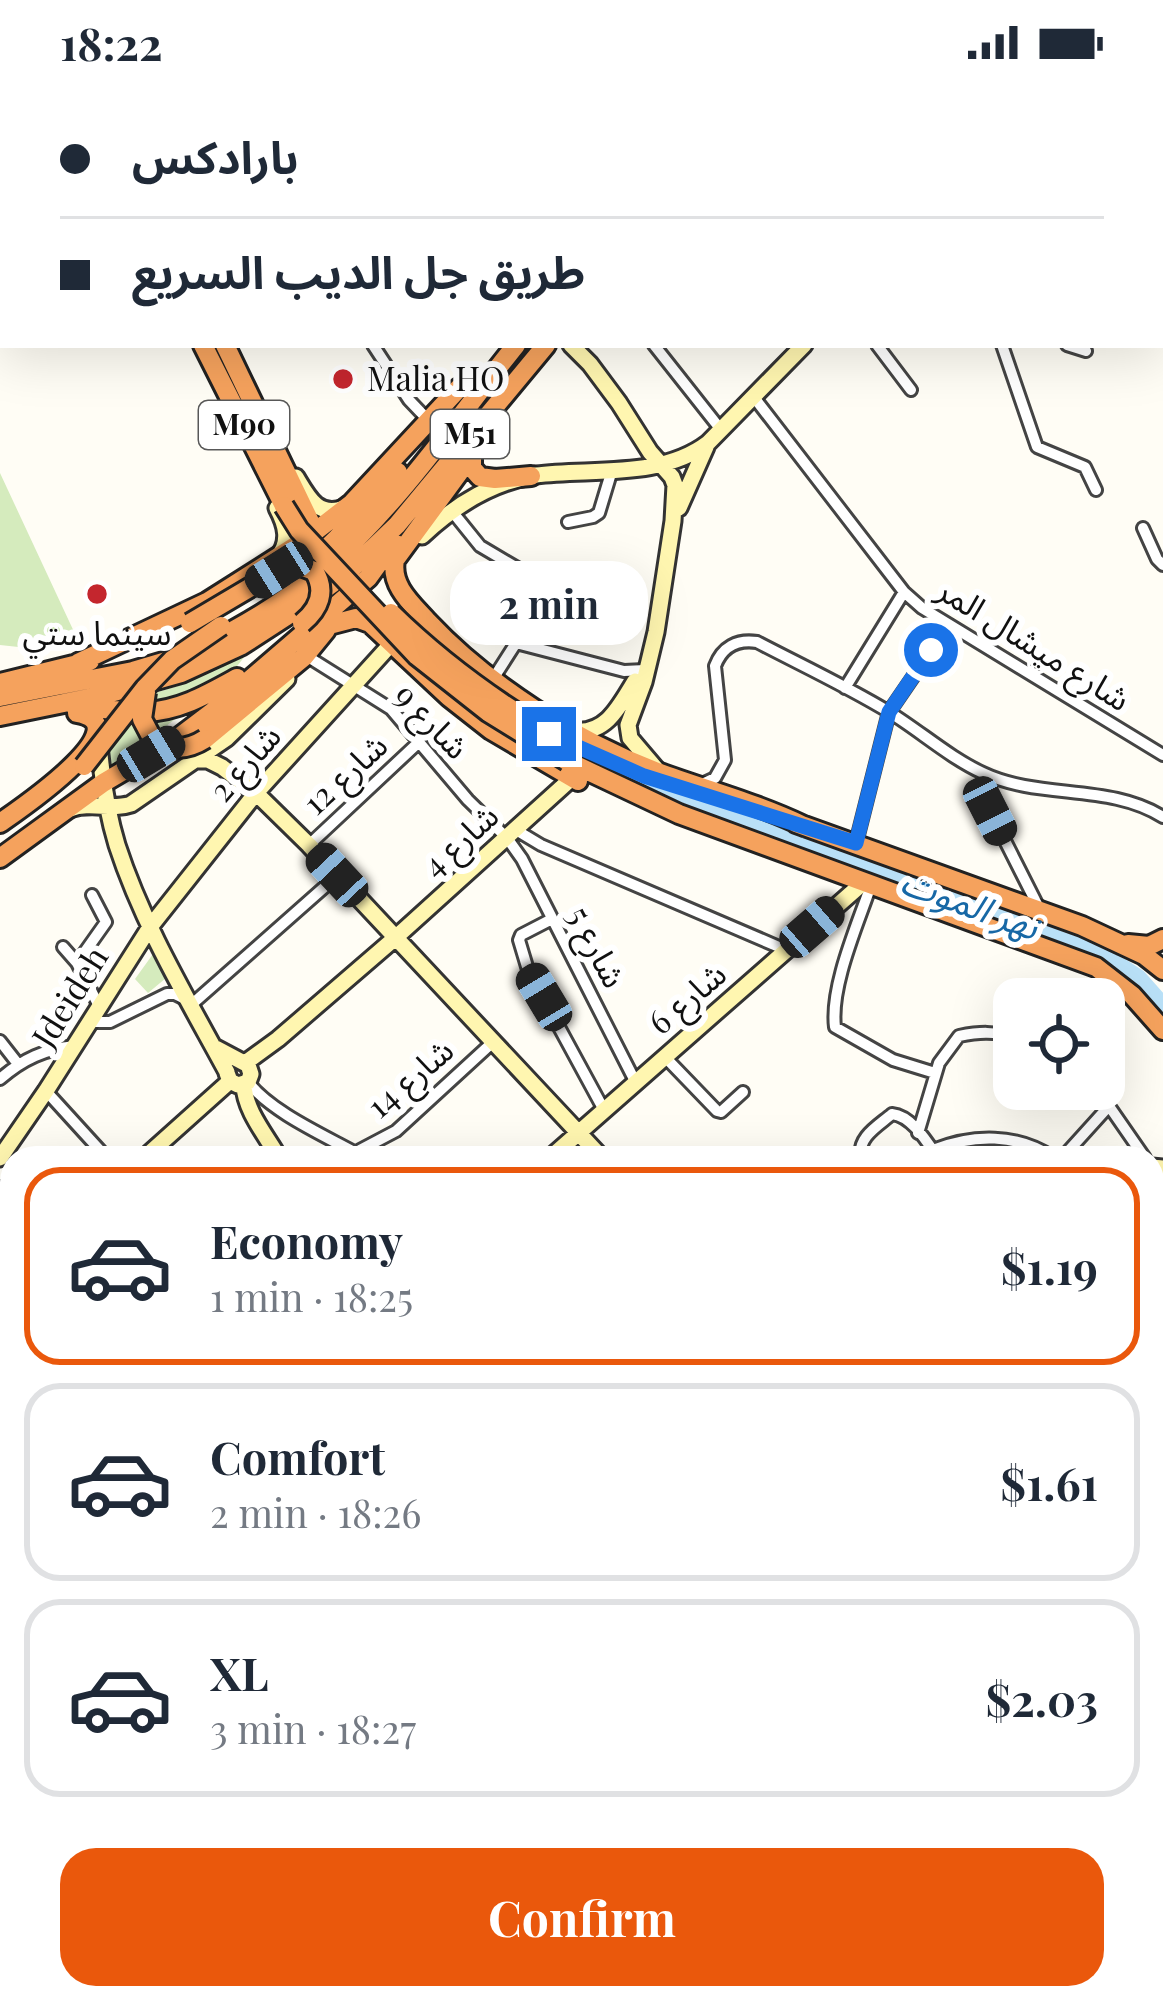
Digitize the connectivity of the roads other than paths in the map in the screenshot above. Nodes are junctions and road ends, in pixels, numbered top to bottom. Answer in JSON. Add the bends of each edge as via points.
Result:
{"nodes":[{"id":1,"x":199,"y":348,"type":"edge"},
{"id":2,"x":200,"y":348,"type":"edge"},
{"id":3,"x":229,"y":348,"type":"edge"},
{"id":4,"x":230,"y":348,"type":"edge"},
{"id":5,"x":375,"y":348,"type":"edge"},
{"id":6,"x":514,"y":348,"type":"edge"},
{"id":7,"x":543,"y":348,"type":"edge"},
{"id":8,"x":574,"y":348,"type":"edge"},
{"id":9,"x":656,"y":348,"type":"edge"},
{"id":10,"x":789,"y":348,"type":"edge"},
{"id":11,"x":801,"y":348,"type":"edge"},
{"id":12,"x":880,"y":348,"type":"edge"},
{"id":13,"x":1004,"y":348,"type":"edge"},
{"id":14,"x":1076,"y":348,"type":"edge"},
{"id":15,"x":1086,"y":351,"type":"dead end"},
{"id":16,"x":493,"y":374,"type":"junction"},
{"id":17,"x":911,"y":390,"type":"dead end"},
{"id":18,"x":753,"y":397,"type":"junction"},
{"id":19,"x":429,"y":421,"type":"junction"},
{"id":20,"x":479,"y":423,"type":"junction"},
{"id":21,"x":718,"y":426,"type":"junction"},
{"id":22,"x":641,"y":439,"type":"junction"},
{"id":23,"x":701,"y":448,"type":"junction"},
{"id":24,"x":424,"y":460,"type":"junction"},
{"id":25,"x":472,"y":462,"type":"junction"},
{"id":26,"x":660,"y":464,"type":"junction"},
{"id":27,"x":613,"y":470,"type":"junction"},
{"id":28,"x":531,"y":476,"type":"junction"},
{"id":29,"x":1096,"y":490,"type":"dead end"},
{"id":30,"x":352,"y":503,"type":"junction"},
{"id":31,"x":451,"y":510,"type":"junction"},
{"id":32,"x":673,"y":521,"type":"junction"},
{"id":33,"x":568,"y":522,"type":"dead end"},
{"id":34,"x":397,"y":525,"type":"junction"},
{"id":35,"x":1143,"y":528,"type":"dead end"},
{"id":36,"x":422,"y":536,"type":"junction"},
{"id":37,"x":274,"y":561,"type":"junction"},
{"id":38,"x":1163,"y":565,"type":"edge"},
{"id":39,"x":393,"y":568,"type":"junction"},
{"id":40,"x":904,"y":592,"type":"junction"},
{"id":41,"x":410,"y":602,"type":"junction"},
{"id":42,"x":374,"y":612,"type":"junction"},
{"id":43,"x":522,"y":616,"type":"dead end"},
{"id":44,"x":306,"y":620,"type":"junction"},
{"id":45,"x":948,"y":626,"type":"junction"},
{"id":46,"x":329,"y":627,"type":"junction"},
{"id":47,"x":392,"y":643,"type":"junction"},
{"id":48,"x":305,"y":656,"type":"junction"},
{"id":49,"x":413,"y":662,"type":"junction"},
{"id":50,"x":78,"y":663,"type":"junction"},
{"id":51,"x":645,"y":670,"type":"junction"},
{"id":52,"x":237,"y":678,"type":"junction"},
{"id":53,"x":493,"y":680,"type":"junction"},
{"id":54,"x":0,"y":682,"type":"edge"},
{"id":55,"x":151,"y":682,"type":"junction"},
{"id":56,"x":353,"y":685,"type":"junction"},
{"id":57,"x":845,"y":688,"type":"junction"},
{"id":58,"x":0,"y":697,"type":"edge"},
{"id":59,"x":55,"y":710,"type":"junction"},
{"id":60,"x":889,"y":712,"type":"junction"},
{"id":61,"x":0,"y":716,"type":"edge"},
{"id":62,"x":97,"y":729,"type":"junction"},
{"id":63,"x":570,"y":730,"type":"junction"},
{"id":64,"x":211,"y":742,"type":"junction"},
{"id":65,"x":419,"y":742,"type":"junction"},
{"id":66,"x":1163,"y":755,"type":"edge"},
{"id":67,"x":196,"y":760,"type":"junction"},
{"id":68,"x":137,"y":762,"type":"junction"},
{"id":69,"x":570,"y":770,"type":"junction"},
{"id":70,"x":231,"y":772,"type":"junction"},
{"id":71,"x":661,"y":773,"type":"junction"},
{"id":72,"x":983,"y":774,"type":"junction"},
{"id":73,"x":104,"y":783,"type":"junction"},
{"id":74,"x":697,"y":784,"type":"junction"},
{"id":75,"x":256,"y":793,"type":"junction"},
{"id":76,"x":108,"y":806,"type":"junction"},
{"id":77,"x":62,"y":813,"type":"junction"},
{"id":78,"x":1163,"y":817,"type":"edge"},
{"id":79,"x":0,"y":823,"type":"edge"},
{"id":80,"x":804,"y":826,"type":"junction"},
{"id":81,"x":511,"y":834,"type":"junction"},
{"id":82,"x":0,"y":836,"type":"edge"},
{"id":83,"x":856,"y":843,"type":"junction"},
{"id":84,"x":309,"y":845,"type":"junction"},
{"id":85,"x":0,"y":858,"type":"edge"},
{"id":86,"x":337,"y":875,"type":"junction"},
{"id":87,"x":868,"y":884,"type":"junction"},
{"id":88,"x":92,"y":895,"type":"dead end"},
{"id":89,"x":1041,"y":910,"type":"junction"},
{"id":90,"x":552,"y":920,"type":"junction"},
{"id":91,"x":150,"y":927,"type":"junction"},
{"id":92,"x":394,"y":939,"type":"junction"},
{"id":93,"x":1118,"y":941,"type":"junction"},
{"id":94,"x":1163,"y":942,"type":"edge"},
{"id":95,"x":63,"y":947,"type":"dead end"},
{"id":96,"x":786,"y":950,"type":"junction"},
{"id":97,"x":77,"y":964,"type":"junction"},
{"id":98,"x":1163,"y":967,"type":"edge"},
{"id":99,"x":190,"y":1003,"type":"junction"},
{"id":100,"x":1159,"y":1013,"type":"edge"},
{"id":101,"x":95,"y":1015,"type":"junction"},
{"id":102,"x":993,"y":1033,"type":"edge"},
{"id":103,"x":0,"y":1041,"type":"edge"},
{"id":104,"x":493,"y":1042,"type":"junction"},
{"id":105,"x":75,"y":1046,"type":"junction"},
{"id":106,"x":665,"y":1057,"type":"junction"},
{"id":107,"x":18,"y":1064,"type":"junction"},
{"id":108,"x":935,"y":1073,"type":"junction"},
{"id":109,"x":240,"y":1075,"type":"junction"},
{"id":110,"x":0,"y":1079,"type":"edge"},
{"id":111,"x":636,"y":1083,"type":"junction"},
{"id":112,"x":46,"y":1091,"type":"junction"},
{"id":113,"x":742,"y":1092,"type":"dead end"},
{"id":114,"x":604,"y":1110,"type":"junction"},
{"id":115,"x":1105,"y":1110,"type":"edge"},
{"id":116,"x":1112,"y":1110,"type":"edge"},
{"id":117,"x":579,"y":1131,"type":"junction"},
{"id":118,"x":918,"y":1132,"type":"junction"},
{"id":119,"x":8,"y":1146,"type":"edge"},
{"id":120,"x":96,"y":1146,"type":"edge"},
{"id":121,"x":157,"y":1146,"type":"edge"},
{"id":122,"x":166,"y":1146,"type":"edge"},
{"id":123,"x":272,"y":1146,"type":"edge"},
{"id":124,"x":343,"y":1146,"type":"edge"},
{"id":125,"x":372,"y":1146,"type":"edge"},
{"id":126,"x":563,"y":1146,"type":"edge"},
{"id":127,"x":592,"y":1146,"type":"edge"},
{"id":128,"x":860,"y":1146,"type":"edge"},
{"id":129,"x":929,"y":1146,"type":"edge"},
{"id":130,"x":952,"y":1146,"type":"edge"},
{"id":131,"x":1033,"y":1146,"type":"edge"},
{"id":132,"x":1070,"y":1146,"type":"edge"},
{"id":133,"x":1137,"y":1146,"type":"edge"}],
"edges":[{"from":1,"to":37,"type":"street","via":[[283,518],[286,544]]},
{"from":2,"to":42,"type":"highway","number":"M90","bridge":true,"via":[[299,530]]},
{"from":3,"to":80,"type":"highway","bridge":true,"via":[[314,530],[407,630],[549,734],[644,776]]},
{"from":4,"to":30,"type":"street","via":[[310,500],[326,511]]},
{"from":5,"to":19,"type":"street"},
{"from":6,"to":16,"type":"highway","number":"M51"},
{"from":7,"to":20,"type":"highway","number":"M51"},
{"from":8,"to":22,"type":"street"},
{"from":9,"to":21,"type":"street"},
{"from":10,"to":21,"type":"street"},
{"from":11,"to":18,"type":"street"},
{"from":12,"to":17,"type":"street"},
{"from":13,"to":29,"type":"street","via":[[1037,447],[1085,467]]},
{"from":14,"to":15,"type":"street"},
{"from":16,"to":19,"type":"highway","via":[[459,388]]},
{"from":16,"to":24,"type":"highway","number":"M51"},
{"from":18,"to":23,"type":"street"},
{"from":18,"to":40,"type":"street","name":"شارع ميشال المر"},
{"from":19,"to":30,"type":"highway"},
{"from":20,"to":25,"type":"highway"},
{"from":20,"to":34,"type":"highway","number":"M51"},
{"from":21,"to":23,"type":"street"},
{"from":22,"to":26,"type":"street"},
{"from":22,"to":27,"type":"street","via":[[638,457]]},
{"from":23,"to":26,"type":"street"},
{"from":23,"to":32,"type":"street"},
{"from":24,"to":55,"type":"highway","bridge":true,"via":[[398,472],[278,592],[180,653]]},
{"from":24,"to":58,"type":"highway","number":"M51","via":[[324,569],[232,631],[148,667]]},
{"from":25,"to":28,"type":"highway","via":[[484,478]]},
{"from":25,"to":36,"type":"highway"},
{"from":25,"to":39,"type":"highway"},
{"from":26,"to":27,"type":"street"},
{"from":26,"to":32,"type":"street","via":[[675,485]]},
{"from":27,"to":28,"type":"street"},
{"from":27,"to":33,"type":"street","via":[[599,513]]},
{"from":28,"to":31,"type":"street"},
{"from":30,"to":37,"type":"highway"},
{"from":31,"to":36,"type":"street"},
{"from":31,"to":43,"type":"street","via":[[480,546],[536,579]]},
{"from":32,"to":51,"type":"street"},
{"from":34,"to":61,"type":"highway","number":"M51","via":[[332,585],[242,645],[137,687]]},
{"from":34,"to":68,"type":"highway","via":[[386,557],[352,593],[212,713]]},
{"from":35,"to":38,"type":"street"},
{"from":36,"to":39,"type":"highway"},
{"from":37,"to":50,"type":"highway"},
{"from":39,"to":41,"type":"highway"},
{"from":39,"to":46,"type":"highway"},
{"from":40,"to":45,"type":"street","name":"شارع ميشال المر"},
{"from":40,"to":57,"type":"street"},
{"from":41,"to":49,"type":"highway","via":[[385,592],[372,609]]},
{"from":41,"to":53,"type":"highway"},
{"from":42,"to":44,"type":"highway","bridge":true,"via":[[341,602]]},
{"from":42,"to":69,"type":"highway","number":"M90","bridge":true,"via":[[458,690]]},
{"from":44,"to":50,"type":"highway","bridge":true,"via":[[320,600],[319,578],[292,566],[190,623]]},
{"from":44,"to":52,"type":"highway"},
{"from":45,"to":60,"type":"street"},
{"from":45,"to":66,"type":"street","name":"شارع ميشال المر"},
{"from":46,"to":47,"type":"highway","via":[[364,619]]},
{"from":46,"to":48,"type":"highway"},
{"from":46,"to":68,"type":"highway","via":[[198,735]]},
{"from":47,"to":49,"type":"highway"},
{"from":47,"to":56,"type":"street","name":"شارع 2"},
{"from":48,"to":56,"type":"street","name":"شارع 9"},
{"from":48,"to":64,"type":"highway"},
{"from":49,"to":69,"type":"highway","via":[[491,730]]},
{"from":50,"to":54,"type":"highway"},
{"from":51,"to":53,"type":"street","via":[[516,643]]},
{"from":51,"to":63,"type":"street","via":[[603,725]]},
{"from":51,"to":71,"type":"street","via":[[628,734]]},
{"from":52,"to":59,"type":"highway","via":[[168,709]]},
{"from":52,"to":68,"type":"highway"},
{"from":53,"to":63,"type":"highway"},
{"from":55,"to":64,"type":"highway","bridge":true,"via":[[141,712],[153,740],[178,748]]},
{"from":55,"to":82,"type":"highway","bridge":true,"via":[[84,766]]},
{"from":56,"to":65,"type":"street","name":"شارع 9","via":[[384,703]]},
{"from":56,"to":75,"type":"street","name":"شارع 2"},
{"from":57,"to":60,"type":"street"},
{"from":57,"to":74,"type":"street","via":[[757,642],[730,645],[714,675],[723,766]]},
{"from":59,"to":61,"type":"highway"},
{"from":59,"to":62,"type":"highway","via":[[90,715]]},
{"from":60,"to":72,"type":"street"},
{"from":60,"to":83,"type":"street"},
{"from":62,"to":73,"type":"street"},
{"from":62,"to":79,"type":"highway","via":[[62,776]]},
{"from":63,"to":71,"type":"highway"},
{"from":64,"to":67,"type":"street"},
{"from":64,"to":70,"type":"street"},
{"from":65,"to":81,"type":"street","name":"شارع 9","via":[[468,800]]},
{"from":65,"to":84,"type":"street","name":"شارع 12"},
{"from":67,"to":70,"type":"street"},
{"from":67,"to":76,"type":"street","via":[[128,806]]},
{"from":68,"to":73,"type":"highway"},
{"from":69,"to":81,"type":"street","name":"شارع 4"},
{"from":69,"to":87,"type":"highway","number":"M90"},
{"from":70,"to":75,"type":"street"},
{"from":71,"to":74,"type":"highway"},
{"from":72,"to":78,"type":"street","via":[[1134,801]]},
{"from":72,"to":89,"type":"street","via":[[990,811]]},
{"from":73,"to":76,"type":"street"},
{"from":73,"to":77,"type":"highway"},
{"from":74,"to":80,"type":"highway"},
{"from":75,"to":84,"type":"street"},
{"from":75,"to":91,"type":"street","name":"شارع 2"},
{"from":76,"to":77,"type":"street"},
{"from":76,"to":91,"type":"street"},
{"from":77,"to":85,"type":"highway"},
{"from":80,"to":83,"type":"highway"},
{"from":81,"to":90,"type":"street","name":"شارع 5"},
{"from":81,"to":92,"type":"street","name":"شارع 4"},
{"from":81,"to":96,"type":"street"},
{"from":83,"to":89,"type":"highway"},
{"from":84,"to":86,"type":"street"},
{"from":86,"to":92,"type":"street"},
{"from":86,"to":99,"type":"street"},
{"from":87,"to":96,"type":"street","name":"شارع 6"},
{"from":87,"to":100,"type":"highway","number":"M90","via":[[1096,967]]},
{"from":87,"to":108,"type":"street","via":[[835,1027]]},
{"from":88,"to":97,"type":"street","via":[[106,922]]},
{"from":89,"to":93,"type":"highway"},
{"from":90,"to":111,"type":"street","name":"شارع 5"},
{"from":90,"to":114,"type":"street","via":[[519,940]]},
{"from":91,"to":99,"type":"street"},
{"from":91,"to":101,"type":"street","name":"Jdeideh"},
{"from":92,"to":104,"type":"street"},
{"from":92,"to":109,"type":"street","name":"شارع 4"},
{"from":93,"to":94,"type":"highway"},
{"from":93,"to":98,"type":"highway"},
{"from":94,"to":98,"type":"highway"},
{"from":95,"to":97,"type":"street"},
{"from":96,"to":106,"type":"street","name":"شارع 6"},
{"from":97,"to":101,"type":"street"},
{"from":99,"to":101,"type":"street","via":[[167,994],[110,1022]]},
{"from":99,"to":109,"type":"street"},
{"from":101,"to":105,"type":"street","name":"Jdeideh"},
{"from":102,"to":108,"type":"street","via":[[959,1036]]},
{"from":103,"to":107,"type":"street"},
{"from":104,"to":117,"type":"street"},
{"from":104,"to":125,"type":"street","name":"شارع 14"},
{"from":105,"to":107,"type":"street"},
{"from":105,"to":112,"type":"street","name":"Jdeideh"},
{"from":106,"to":111,"type":"street","name":"شارع 6"},
{"from":106,"to":113,"type":"street","via":[[717,1112]]},
{"from":107,"to":110,"type":"street"},
{"from":108,"to":118,"type":"street"},
{"from":109,"to":121,"type":"street","name":"شارع 4"},
{"from":109,"to":122,"type":"street","name":"شارع 4"},
{"from":109,"to":123,"type":"street"},
{"from":109,"to":124,"type":"street"},
{"from":111,"to":114,"type":"street","name":"شارع 6"},
{"from":112,"to":119,"type":"street","name":"Jdeideh"},
{"from":112,"to":120,"type":"street"},
{"from":114,"to":117,"type":"street","name":"شارع 6"},
{"from":115,"to":132,"type":"street"},
{"from":116,"to":133,"type":"street"},
{"from":117,"to":126,"type":"street","name":"شارع 6"},
{"from":117,"to":127,"type":"street"},
{"from":118,"to":128,"type":"street","via":[[892,1114]]},
{"from":118,"to":129,"type":"street"},
{"from":130,"to":131,"type":"street","via":[[1004,1138]]}]}
